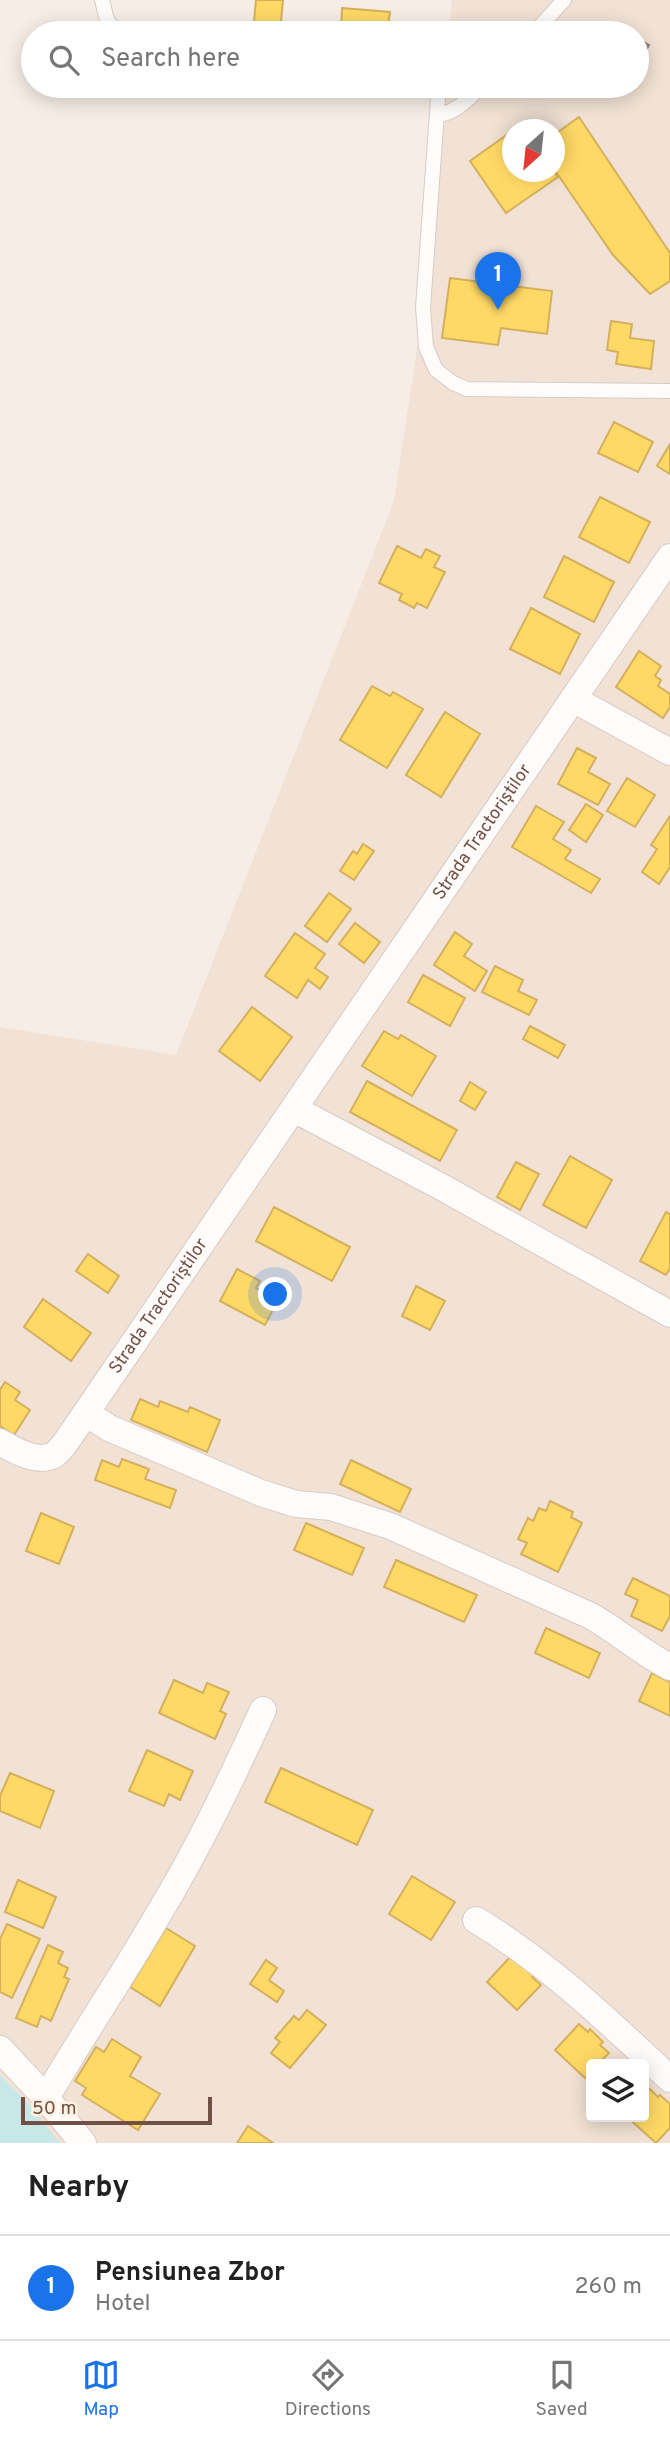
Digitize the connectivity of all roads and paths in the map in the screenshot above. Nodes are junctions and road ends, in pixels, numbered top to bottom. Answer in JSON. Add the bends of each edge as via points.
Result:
{"nodes":[{"id":1,"x":102,"y":0,"type":"edge"},
{"id":2,"x":564,"y":0,"type":"edge"},
{"id":3,"x":108,"y":21,"type":"edge"},
{"id":4,"x":545,"y":21,"type":"edge"},
{"id":5,"x":438,"y":98,"type":"edge"},
{"id":6,"x":468,"y":98,"type":"edge"},
{"id":7,"x":437,"y":115,"type":"junction"},
{"id":8,"x":670,"y":391,"type":"edge"},
{"id":9,"x":670,"y":557,"type":"edge"},
{"id":10,"x":573,"y":699,"type":"junction"},
{"id":11,"x":670,"y":752,"type":"edge"},
{"id":12,"x":294,"y":1109,"type":"junction"},
{"id":13,"x":670,"y":1314,"type":"edge"},
{"id":14,"x":86,"y":1413,"type":"junction"},
{"id":15,"x":0,"y":1442,"type":"edge"},
{"id":16,"x":670,"y":1667,"type":"edge"},
{"id":17,"x":263,"y":1710,"type":"dead end"},
{"id":18,"x":476,"y":1920,"type":"dead end"},
{"id":19,"x":0,"y":2049,"type":"edge"},
{"id":20,"x":670,"y":2078,"type":"edge"},
{"id":21,"x":46,"y":2098,"type":"junction"},
{"id":22,"x":83,"y":2143,"type":"edge"}],
"edges":[{"from":1,"to":3,"type":"lane"},
{"from":2,"to":4,"type":"lane"},
{"from":5,"to":7,"type":"lane"},
{"from":6,"to":7,"type":"lane","via":[[454,110]]},
{"from":7,"to":8,"type":"lane","via":[[423,307],[426,347],[436,370],[467,389]]},
{"from":9,"to":10,"type":"street","name":"Strada Tractoriștilor"},
{"from":10,"to":11,"type":"street"},
{"from":10,"to":12,"type":"street","name":"Strada Tractoriștilor"},
{"from":12,"to":13,"type":"street"},
{"from":12,"to":14,"type":"street","name":"Strada Tractoriștilor"},
{"from":14,"to":15,"type":"street","name":"Strada Tractoriștilor","via":[[53,1455],[37,1457]]},
{"from":14,"to":16,"type":"street","via":[[108,1428],[261,1493],[296,1504],[331,1507],[390,1526],[591,1616]]},
{"from":17,"to":21,"type":"street","via":[[189,1861]]},
{"from":18,"to":20,"type":"street","via":[[516,1944]]},
{"from":19,"to":21,"type":"street"},
{"from":21,"to":22,"type":"street"}]}
